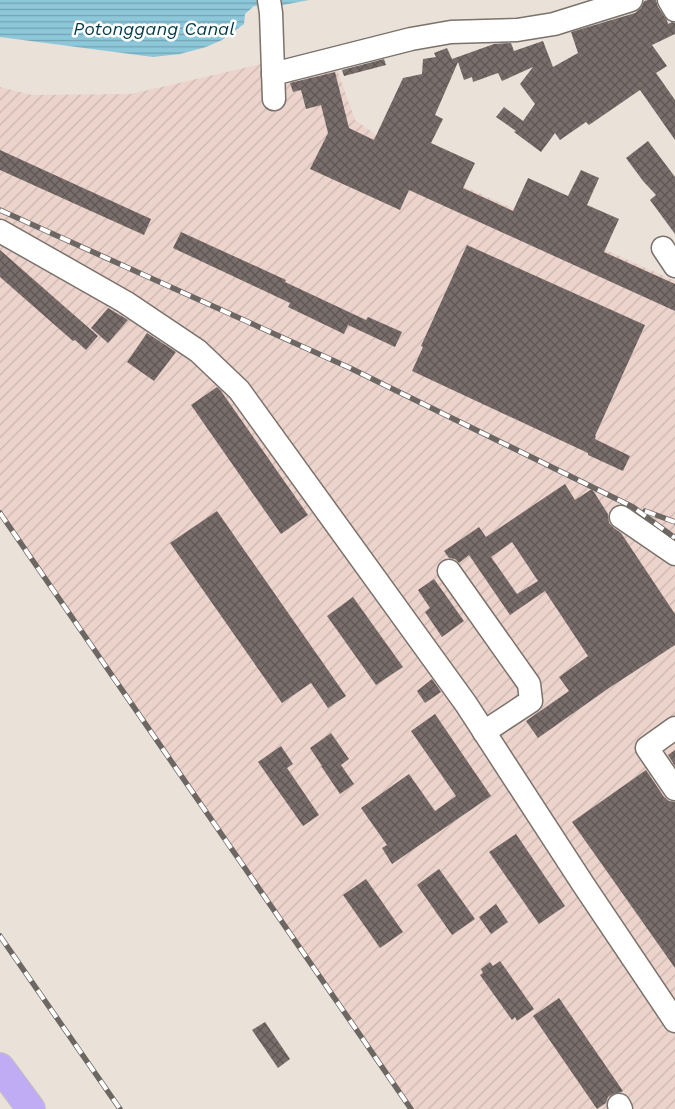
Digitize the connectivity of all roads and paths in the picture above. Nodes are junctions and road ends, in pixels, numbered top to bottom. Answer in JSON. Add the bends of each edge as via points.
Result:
{"nodes":[{"id":1,"x":631,"y":0,"type":"edge"},
{"id":2,"x":669,"y":0,"type":"edge"},
{"id":3,"x":270,"y":7,"type":"edge"},
{"id":4,"x":675,"y":10,"type":"edge"},
{"id":5,"x":273,"y":74,"type":"junction"},
{"id":6,"x":274,"y":98,"type":"dead end"},
{"id":7,"x":0,"y":232,"type":"edge"},
{"id":8,"x":621,"y":516,"type":"dead end"},
{"id":9,"x":675,"y":554,"type":"edge"},
{"id":10,"x":449,"y":571,"type":"dead end"},
{"id":11,"x":675,"y":728,"type":"edge"},
{"id":12,"x":484,"y":732,"type":"junction"},
{"id":13,"x":675,"y":789,"type":"edge"},
{"id":14,"x":673,"y":1013,"type":"edge"},
{"id":15,"x":0,"y":1067,"type":"edge"},
{"id":16,"x":31,"y":1109,"type":"edge"}],
"edges":[{"from":1,"to":5,"type":"street","via":[[554,24],[517,30],[451,32],[411,39]]},
{"from":2,"to":4,"type":"street"},
{"from":3,"to":5,"type":"street"},
{"from":5,"to":6,"type":"street"},
{"from":7,"to":12,"type":"street","via":[[125,302],[166,329],[198,351],[239,390]]},
{"from":8,"to":9,"type":"street"},
{"from":10,"to":12,"type":"street","via":[[529,684],[531,702]]},
{"from":11,"to":13,"type":"street","via":[[646,748]]},
{"from":12,"to":14,"type":"street"},
{"from":15,"to":16,"type":"main road"}]}
